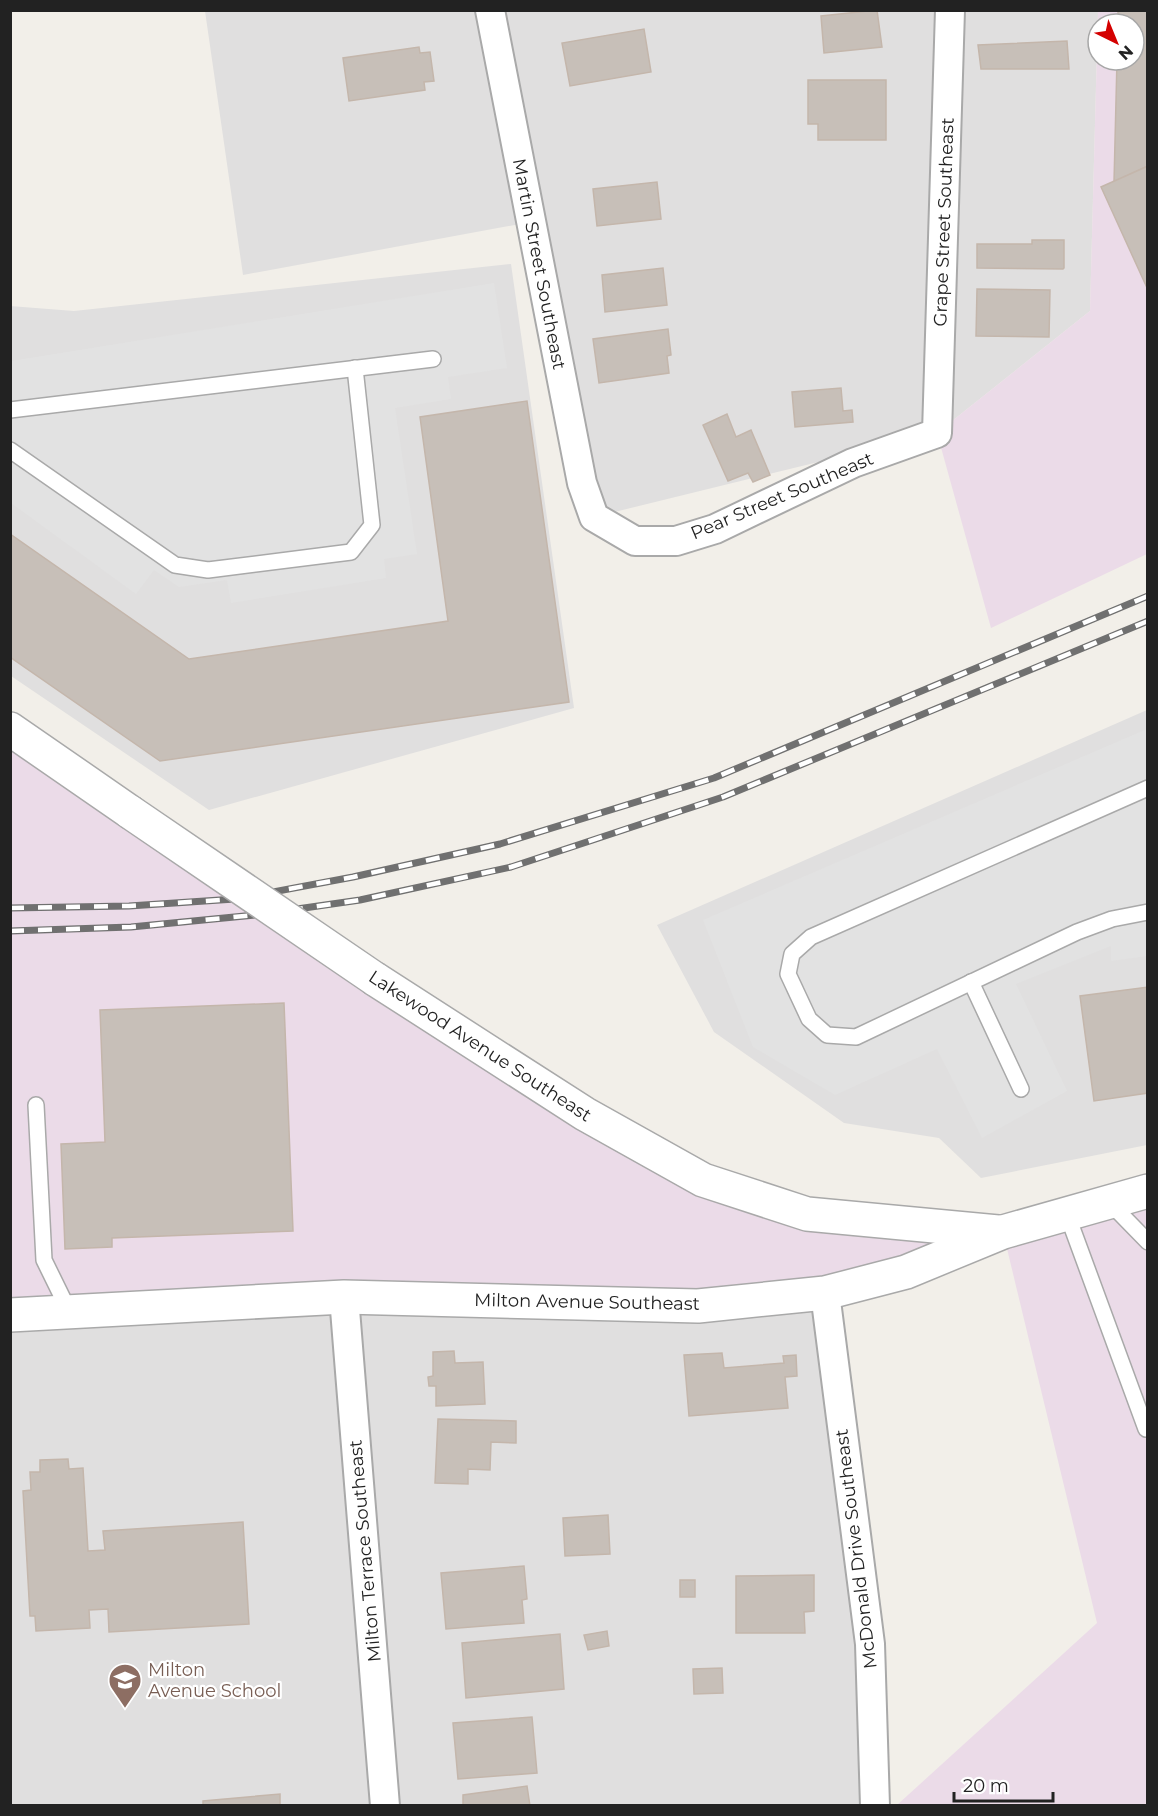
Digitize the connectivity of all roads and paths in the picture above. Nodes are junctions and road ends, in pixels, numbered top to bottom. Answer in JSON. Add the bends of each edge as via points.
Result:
{"nodes":[{"id":1,"x":490,"y":10,"type":"edge"},
{"id":2,"x":950,"y":10,"type":"edge"},
{"id":3,"x":433,"y":359,"type":"dead end"},
{"id":4,"x":355,"y":368,"type":"junction"},
{"id":5,"x":10,"y":410,"type":"edge"},
{"id":6,"x":937,"y":433,"type":"joint"},
{"id":7,"x":10,"y":450,"type":"edge"},
{"id":8,"x":594,"y":517,"type":"joint"},
{"id":9,"x":10,"y":729,"type":"edge"},
{"id":10,"x":1148,"y":788,"type":"edge"},
{"id":11,"x":1148,"y":912,"type":"edge"},
{"id":12,"x":971,"y":982,"type":"junction"},
{"id":13,"x":1021,"y":1089,"type":"dead end"},
{"id":14,"x":36,"y":1105,"type":"dead end"},
{"id":15,"x":1148,"y":1191,"type":"edge"},
{"id":16,"x":1108,"y":1201,"type":"junction"},
{"id":17,"x":1067,"y":1214,"type":"junction"},
{"id":18,"x":1003,"y":1232,"type":"junction"},
{"id":19,"x":1148,"y":1242,"type":"edge"},
{"id":20,"x":825,"y":1293,"type":"junction"},
{"id":21,"x":344,"y":1297,"type":"junction"},
{"id":22,"x":69,"y":1311,"type":"junction"},
{"id":23,"x":10,"y":1314,"type":"edge"},
{"id":24,"x":1146,"y":1429,"type":"edge"},
{"id":25,"x":385,"y":1806,"type":"edge"},
{"id":26,"x":875,"y":1806,"type":"edge"}],
"edges":[{"from":1,"to":8,"type":"street","name":"Martin Street Southeast","via":[[582,483]]},
{"from":2,"to":6,"type":"street","name":"Grape Street Southeast"},
{"from":3,"to":4,"type":"lane"},
{"from":4,"to":5,"type":"lane"},
{"from":4,"to":7,"type":"lane","via":[[372,525],[351,552],[208,570],[175,565]]},
{"from":6,"to":8,"type":"street","name":"Pear Street Southeast","via":[[853,463],[715,529],[676,541],[635,541]]},
{"from":9,"to":18,"type":"street","name":"Lakewood Avenue Southeast","bridge":true,"via":[[375,979],[585,1114],[703,1180],[807,1214]]},
{"from":10,"to":12,"type":"lane","via":[[811,937],[792,954],[788,974],[809,1019],[827,1035],[856,1037]]},
{"from":11,"to":12,"type":"lane","via":[[1077,932]]},
{"from":12,"to":13,"type":"lane"},
{"from":14,"to":22,"type":"lane","via":[[44,1260]]},
{"from":15,"to":16,"type":"street","name":"Milton Avenue Southeast"},
{"from":16,"to":17,"type":"street","name":"Milton Avenue Southeast"},
{"from":16,"to":19,"type":"lane"},
{"from":17,"to":18,"type":"street","name":"Milton Avenue Southeast"},
{"from":17,"to":24,"type":"lane"},
{"from":18,"to":20,"type":"street","name":"Milton Avenue Southeast","via":[[906,1272]]},
{"from":20,"to":21,"type":"street","name":"Milton Avenue Southeast","via":[[698,1306]]},
{"from":20,"to":26,"type":"street","name":"McDonald Drive Southeast","via":[[870,1644]]},
{"from":21,"to":22,"type":"street","name":"Milton Avenue Southeast"},
{"from":21,"to":25,"type":"street","name":"Milton Terrace Southeast"},
{"from":22,"to":23,"type":"street","name":"Milton Avenue Southeast"}]}
